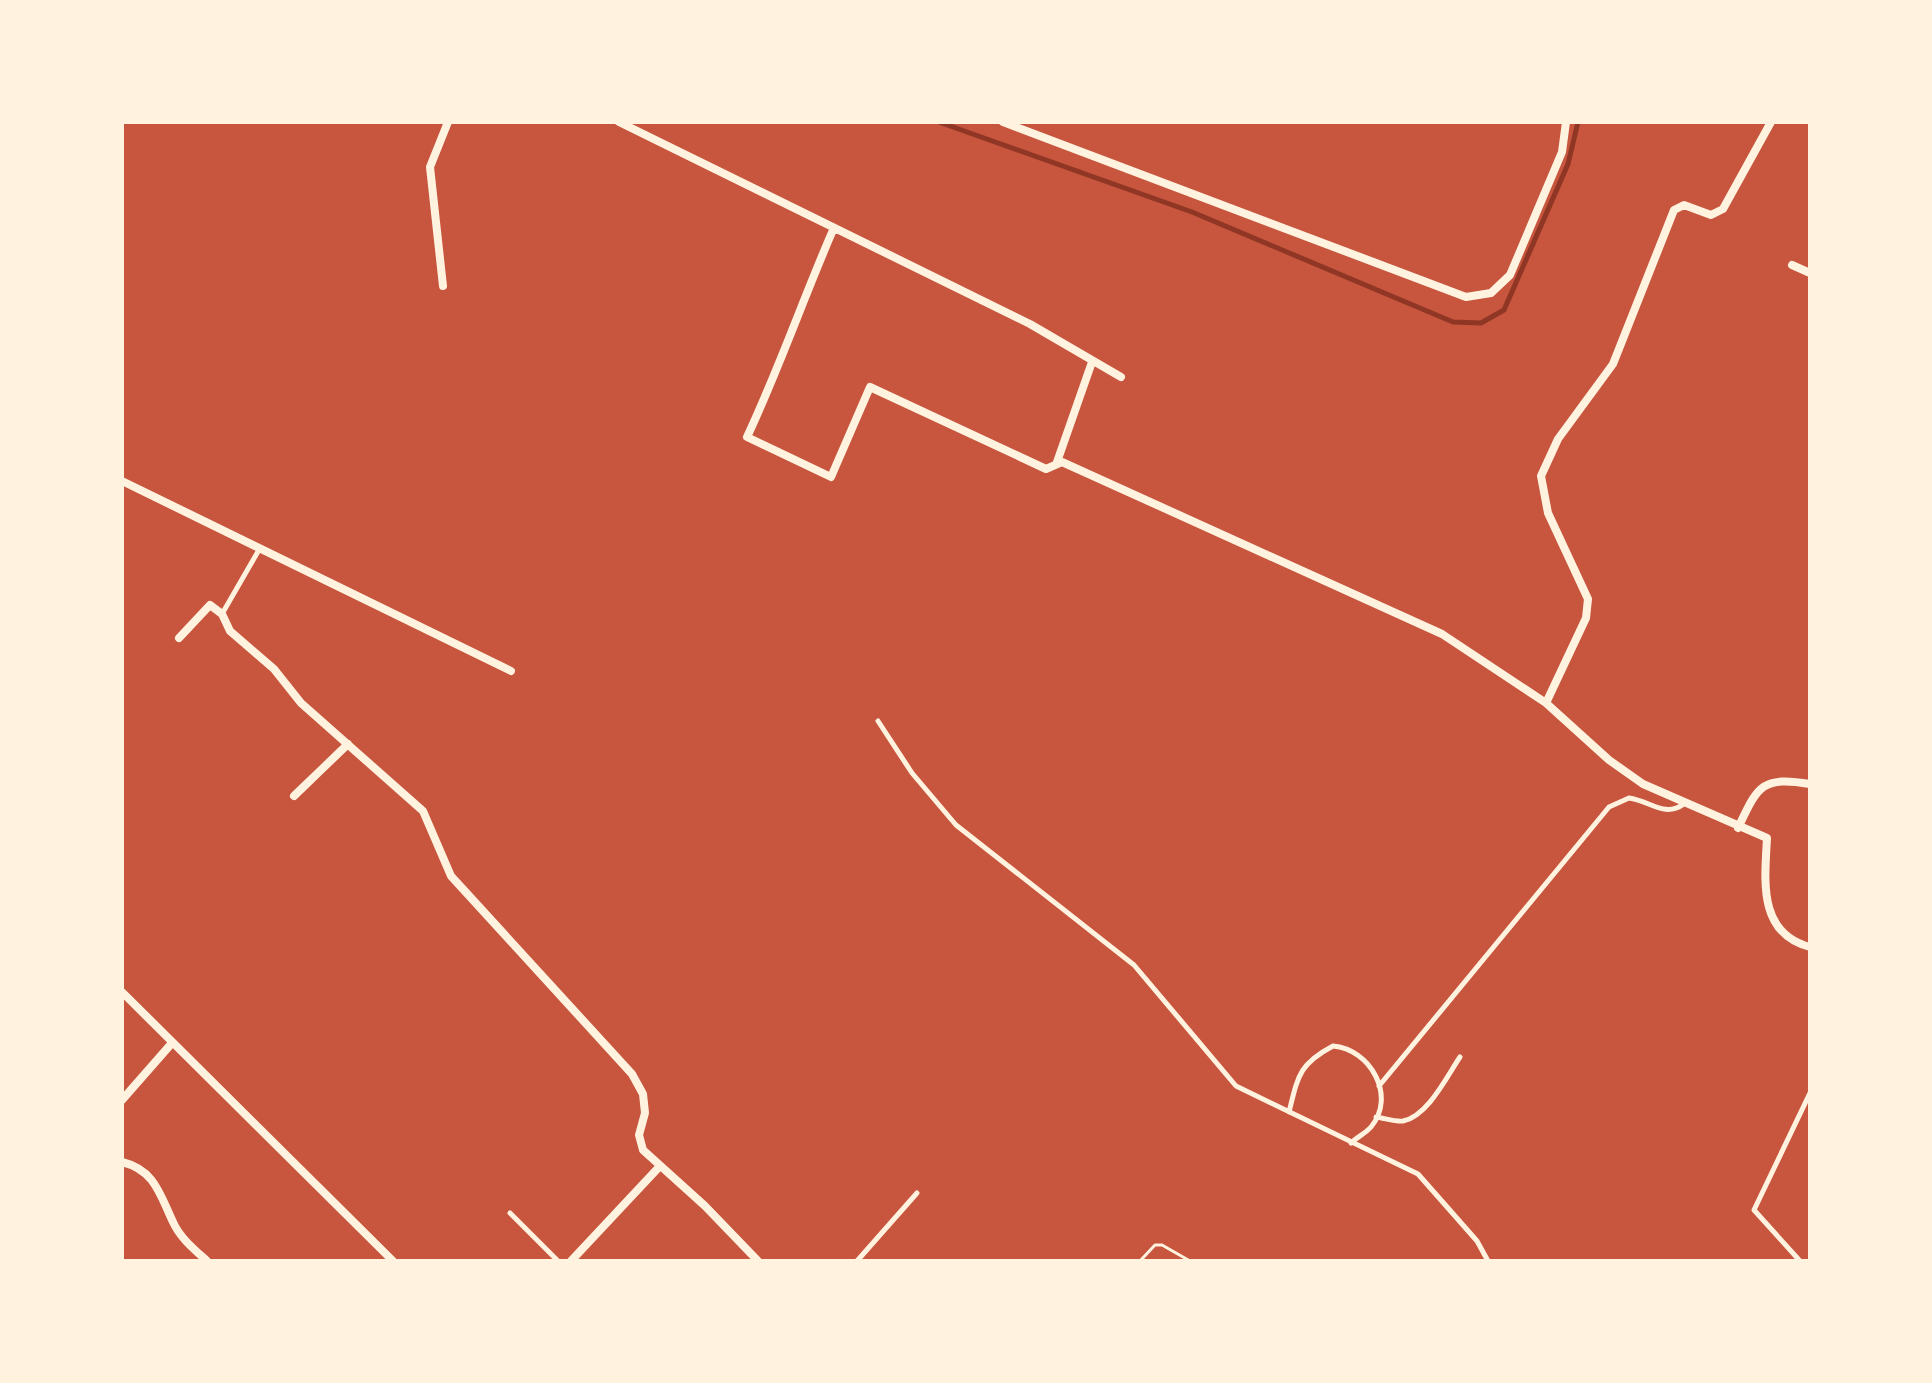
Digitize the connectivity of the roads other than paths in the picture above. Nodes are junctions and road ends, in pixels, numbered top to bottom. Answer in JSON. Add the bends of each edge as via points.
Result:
{"nodes":[{"id":1,"x":448,"y":122,"type":"edge"},
{"id":2,"x":619,"y":122,"type":"edge"},
{"id":3,"x":1003,"y":122,"type":"edge"},
{"id":4,"x":1566,"y":122,"type":"edge"},
{"id":5,"x":1771,"y":122,"type":"edge"},
{"id":6,"x":833,"y":230,"type":"junction"},
{"id":7,"x":1792,"y":265,"type":"dead end"},
{"id":8,"x":1810,"y":273,"type":"edge"},
{"id":9,"x":443,"y":286,"type":"dead end"},
{"id":10,"x":1092,"y":362,"type":"junction"},
{"id":11,"x":1121,"y":377,"type":"dead end"},
{"id":12,"x":1057,"y":462,"type":"junction"},
{"id":13,"x":122,"y":481,"type":"edge"},
{"id":14,"x":260,"y":548,"type":"junction"},
{"id":15,"x":222,"y":614,"type":"junction"},
{"id":16,"x":179,"y":638,"type":"dead end"},
{"id":17,"x":511,"y":671,"type":"dead end"},
{"id":18,"x":1546,"y":703,"type":"junction"},
{"id":19,"x":878,"y":721,"type":"dead end"},
{"id":20,"x":348,"y":744,"type":"junction"},
{"id":21,"x":1810,"y":784,"type":"edge"},
{"id":22,"x":294,"y":796,"type":"dead end"},
{"id":23,"x":1684,"y":804,"type":"junction"},
{"id":24,"x":1738,"y":828,"type":"junction"},
{"id":25,"x":1810,"y":947,"type":"edge"},
{"id":26,"x":122,"y":992,"type":"edge"},
{"id":27,"x":172,"y":1043,"type":"junction"},
{"id":28,"x":1460,"y":1057,"type":"dead end"},
{"id":29,"x":1379,"y":1086,"type":"junction"},
{"id":30,"x":1810,"y":1093,"type":"edge"},
{"id":31,"x":122,"y":1100,"type":"edge"},
{"id":32,"x":1289,"y":1112,"type":"junction"},
{"id":33,"x":1376,"y":1117,"type":"junction"},
{"id":34,"x":1351,"y":1143,"type":"junction"},
{"id":35,"x":122,"y":1162,"type":"edge"},
{"id":36,"x":660,"y":1166,"type":"junction"},
{"id":37,"x":917,"y":1193,"type":"dead end"},
{"id":38,"x":510,"y":1213,"type":"dead end"},
{"id":39,"x":207,"y":1261,"type":"edge"},
{"id":40,"x":393,"y":1261,"type":"edge"},
{"id":41,"x":558,"y":1261,"type":"edge"},
{"id":42,"x":571,"y":1261,"type":"edge"},
{"id":43,"x":758,"y":1261,"type":"edge"},
{"id":44,"x":857,"y":1261,"type":"edge"},
{"id":45,"x":1488,"y":1261,"type":"edge"},
{"id":46,"x":1800,"y":1261,"type":"edge"}],
"edges":[{"from":1,"to":9,"type":"street","via":[[430,167]]},
{"from":2,"to":6,"type":"street"},
{"from":3,"to":4,"type":"street","via":[[1466,297],[1491,293],[1510,275],[1562,152]]},
{"from":5,"to":18,"type":"street","via":[[1723,209],[1711,215],[1684,205],[1674,210],[1613,364],[1558,439],[1541,476],[1548,513],[1588,599],[1586,618]]},
{"from":6,"to":10,"type":"street","via":[[1019,318]]},
{"from":6,"to":12,"type":"street","via":[[747,437],[831,477],[870,387],[1046,469]]},
{"from":7,"to":8,"type":"street"},
{"from":10,"to":11,"type":"street"},
{"from":10,"to":12,"type":"street"},
{"from":12,"to":18,"type":"street","via":[[1442,634]]},
{"from":13,"to":14,"type":"street"},
{"from":14,"to":15,"type":"lane"},
{"from":14,"to":17,"type":"street"},
{"from":15,"to":16,"type":"street","via":[[207,605]]},
{"from":15,"to":20,"type":"street","via":[[226,627]]},
{"from":18,"to":23,"type":"street","via":[[1643,784]]},
{"from":19,"to":32,"type":"lane","via":[[956,825],[1134,965],[1236,1086]]},
{"from":20,"to":22,"type":"street"},
{"from":20,"to":36,"type":"street","via":[[423,811],[451,876],[632,1074],[643,1094],[643,1150]]},
{"from":21,"to":24,"type":"street","via":[[1768,782],[1756,790]]},
{"from":23,"to":24,"type":"street"},
{"from":23,"to":29,"type":"lane","via":[[1665,811],[1629,798],[1609,807]]},
{"from":24,"to":25,"type":"street","via":[[1767,838],[1763,869],[1770,913],[1794,942]]},
{"from":26,"to":27,"type":"street"},
{"from":27,"to":31,"type":"street"},
{"from":27,"to":40,"type":"street"},
{"from":28,"to":33,"type":"lane","via":[[1416,1114],[1402,1121]]},
{"from":29,"to":32,"type":"lane","via":[[1357,1052],[1333,1046],[1306,1062]]},
{"from":29,"to":33,"type":"lane"},
{"from":30,"to":46,"type":"lane","via":[[1754,1210]]},
{"from":32,"to":34,"type":"lane"},
{"from":33,"to":34,"type":"lane"},
{"from":34,"to":45,"type":"lane","via":[[1418,1174]]},
{"from":35,"to":39,"type":"street","via":[[148,1176],[177,1230]]},
{"from":36,"to":42,"type":"street"},
{"from":36,"to":43,"type":"street"},
{"from":37,"to":44,"type":"lane"},
{"from":38,"to":41,"type":"lane"}]}
